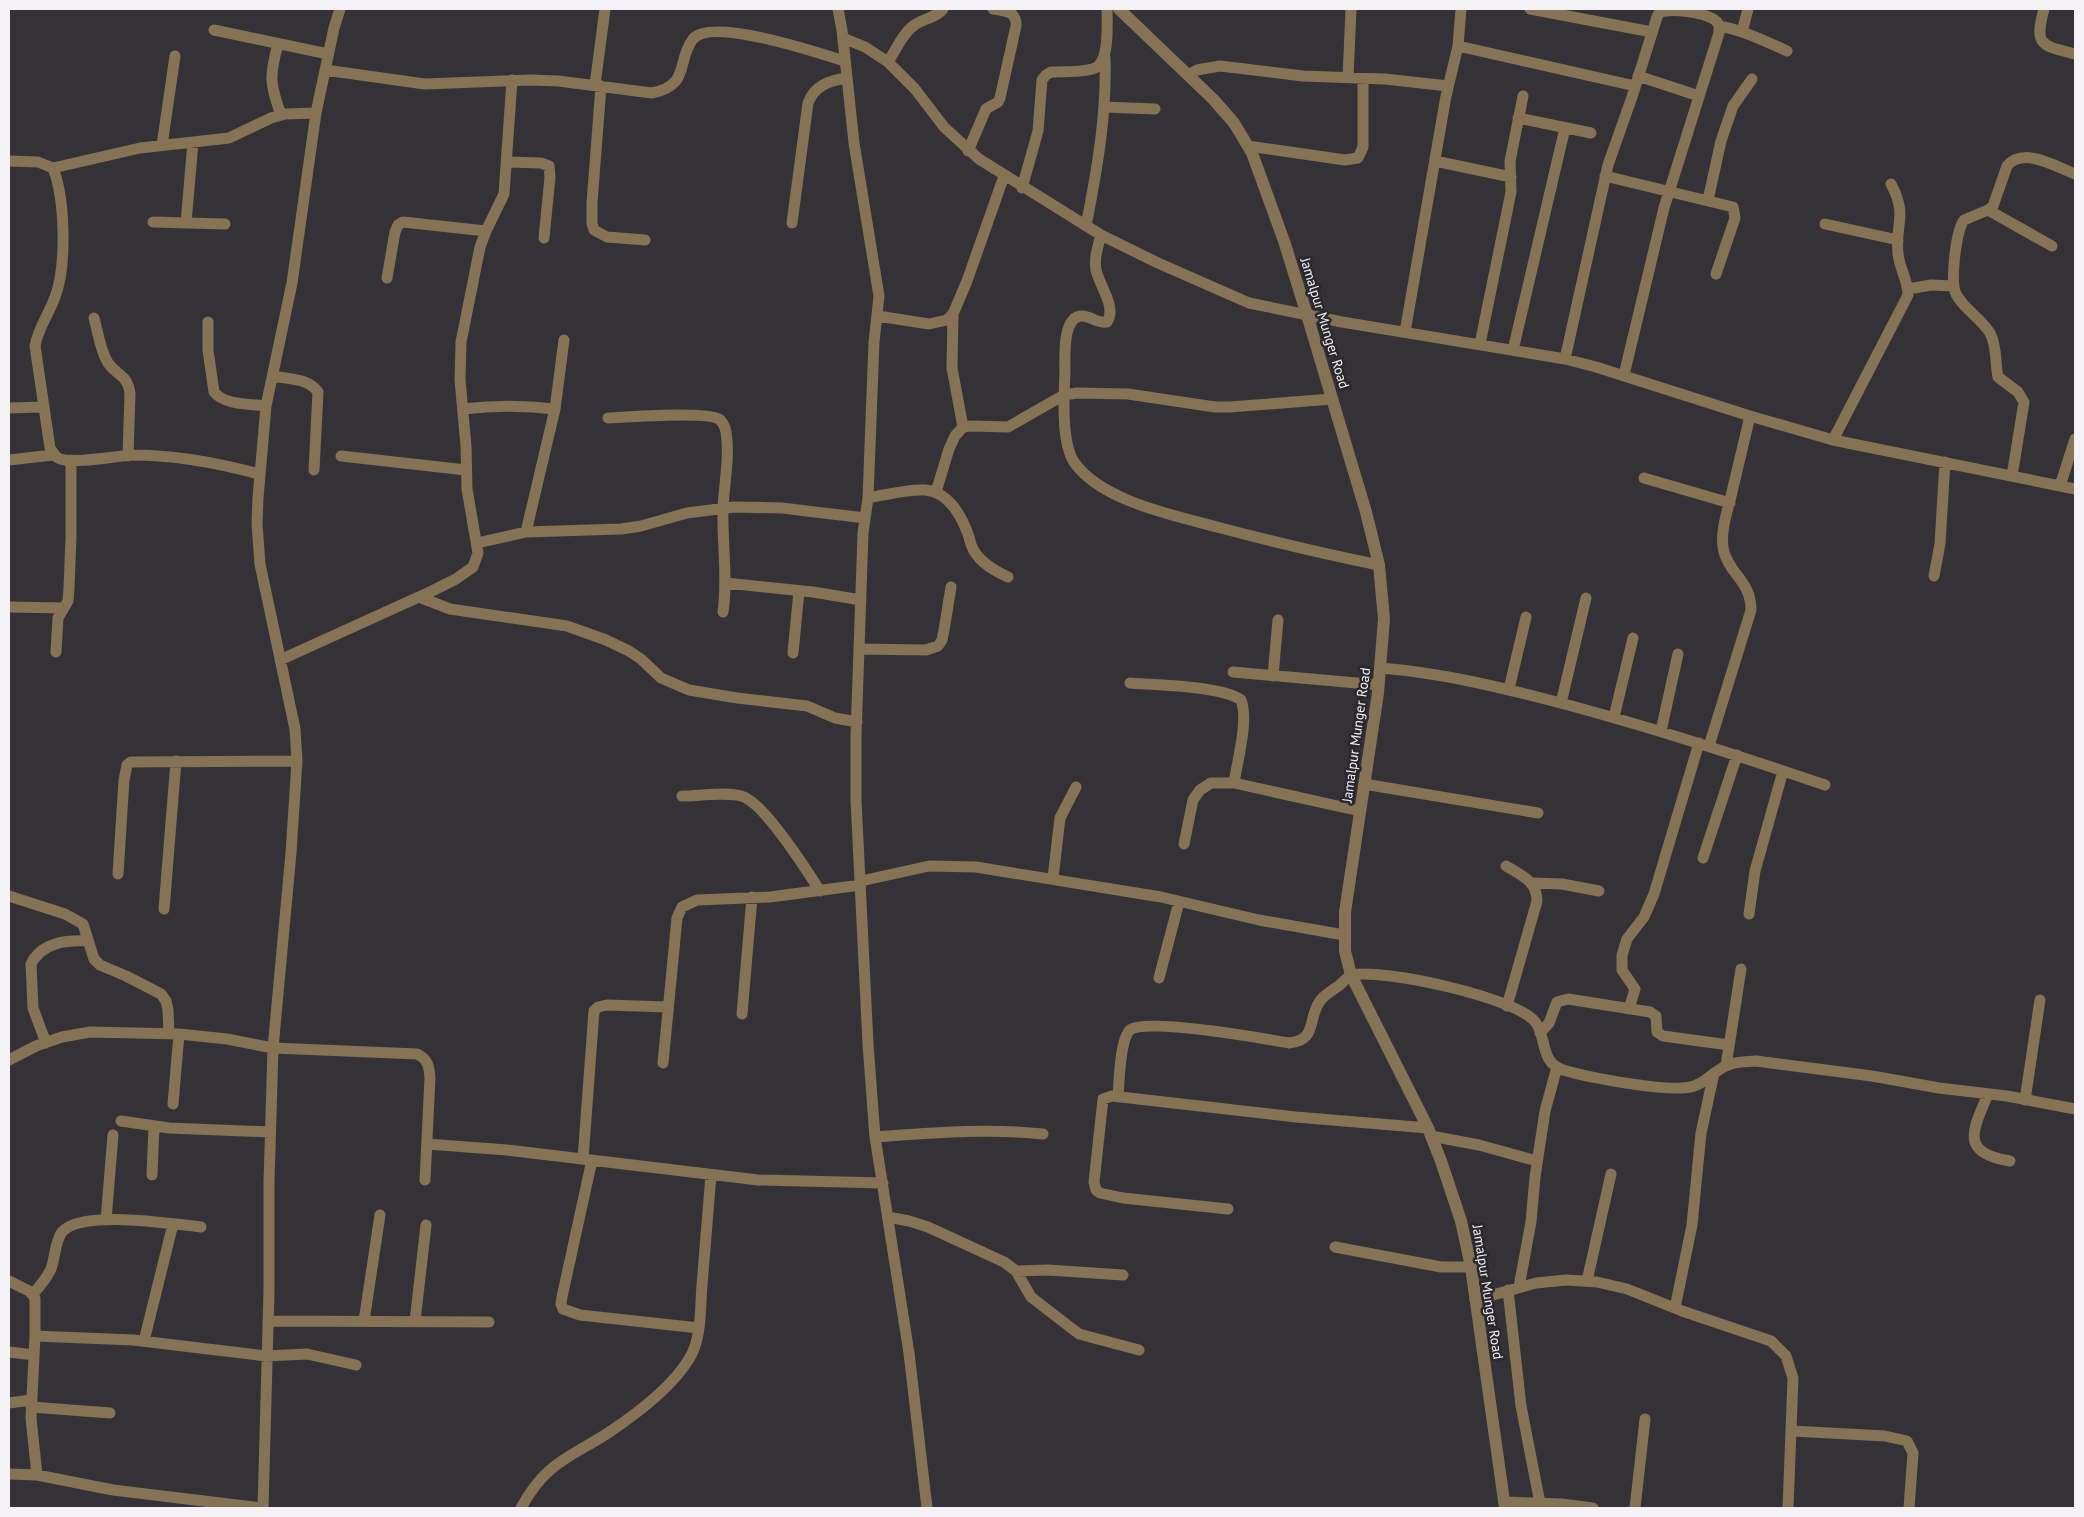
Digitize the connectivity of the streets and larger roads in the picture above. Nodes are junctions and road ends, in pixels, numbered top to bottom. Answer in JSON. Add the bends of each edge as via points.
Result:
{"nodes":[{"id":1,"x":340,"y":9,"type":"edge"},
{"id":2,"x":605,"y":9,"type":"edge"},
{"id":3,"x":838,"y":9,"type":"edge"},
{"id":4,"x":943,"y":9,"type":"edge"},
{"id":5,"x":993,"y":9,"type":"edge"},
{"id":6,"x":1108,"y":9,"type":"edge"},
{"id":7,"x":1119,"y":9,"type":"edge"},
{"id":8,"x":1351,"y":9,"type":"edge"},
{"id":9,"x":1461,"y":9,"type":"edge"},
{"id":10,"x":1530,"y":9,"type":"edge"},
{"id":11,"x":1669,"y":9,"type":"edge"},
{"id":12,"x":1748,"y":9,"type":"edge"},
{"id":13,"x":2044,"y":9,"type":"edge"},
{"id":14,"x":1683,"y":10,"type":"edge"},
{"id":15,"x":1719,"y":26,"type":"junction"},
{"id":16,"x":214,"y":30,"type":"dead end"},
{"id":17,"x":1652,"y":32,"type":"junction"},
{"id":18,"x":1742,"y":32,"type":"junction"},
{"id":19,"x":843,"y":38,"type":"junction"},
{"id":20,"x":278,"y":44,"type":"junction"},
{"id":21,"x":1458,"y":46,"type":"junction"},
{"id":22,"x":1787,"y":51,"type":"dead end"},
{"id":23,"x":328,"y":54,"type":"junction"},
{"id":24,"x":1105,"y":54,"type":"junction"},
{"id":25,"x":2075,"y":54,"type":"edge"},
{"id":26,"x":175,"y":56,"type":"dead end"},
{"id":27,"x":844,"y":61,"type":"junction"},
{"id":28,"x":888,"y":62,"type":"junction"},
{"id":29,"x":325,"y":70,"type":"junction"},
{"id":30,"x":1188,"y":75,"type":"junction"},
{"id":31,"x":846,"y":78,"type":"junction"},
{"id":32,"x":1348,"y":78,"type":"junction"},
{"id":33,"x":1364,"y":79,"type":"junction"},
{"id":34,"x":1752,"y":79,"type":"dead end"},
{"id":35,"x":512,"y":80,"type":"junction"},
{"id":36,"x":1637,"y":81,"type":"junction"},
{"id":37,"x":598,"y":86,"type":"junction"},
{"id":38,"x":1448,"y":86,"type":"junction"},
{"id":39,"x":1523,"y":96,"type":"dead end"},
{"id":40,"x":1699,"y":96,"type":"junction"},
{"id":41,"x":1104,"y":107,"type":"junction"},
{"id":42,"x":1155,"y":109,"type":"dead end"},
{"id":43,"x":316,"y":113,"type":"junction"},
{"id":44,"x":280,"y":115,"type":"junction"},
{"id":45,"x":1518,"y":118,"type":"junction"},
{"id":46,"x":1566,"y":128,"type":"junction"},
{"id":47,"x":1591,"y":133,"type":"dead end"},
{"id":48,"x":193,"y":142,"type":"junction"},
{"id":49,"x":162,"y":145,"type":"junction"},
{"id":50,"x":1248,"y":146,"type":"junction"},
{"id":51,"x":968,"y":151,"type":"junction"},
{"id":52,"x":1435,"y":161,"type":"junction"},
{"id":53,"x":9,"y":162,"type":"edge"},
{"id":54,"x":508,"y":162,"type":"junction"},
{"id":55,"x":54,"y":168,"type":"junction"},
{"id":56,"x":2075,"y":174,"type":"edge"},
{"id":57,"x":1004,"y":176,"type":"junction"},
{"id":58,"x":1605,"y":176,"type":"junction"},
{"id":59,"x":1511,"y":177,"type":"junction"},
{"id":60,"x":1891,"y":184,"type":"dead end"},
{"id":61,"x":1022,"y":188,"type":"junction"},
{"id":62,"x":1669,"y":191,"type":"junction"},
{"id":63,"x":1708,"y":200,"type":"junction"},
{"id":64,"x":1988,"y":210,"type":"junction"},
{"id":65,"x":153,"y":222,"type":"dead end"},
{"id":66,"x":186,"y":223,"type":"junction"},
{"id":67,"x":792,"y":223,"type":"dead end"},
{"id":68,"x":225,"y":224,"type":"dead end"},
{"id":69,"x":1824,"y":224,"type":"dead end"},
{"id":70,"x":1086,"y":226,"type":"junction"},
{"id":71,"x":486,"y":231,"type":"junction"},
{"id":72,"x":1101,"y":235,"type":"junction"},
{"id":73,"x":544,"y":238,"type":"dead end"},
{"id":74,"x":645,"y":240,"type":"dead end"},
{"id":75,"x":1898,"y":240,"type":"junction"},
{"id":76,"x":2052,"y":246,"type":"dead end"},
{"id":77,"x":1716,"y":274,"type":"dead end"},
{"id":78,"x":387,"y":278,"type":"dead end"},
{"id":79,"x":1954,"y":286,"type":"junction"},
{"id":80,"x":1908,"y":288,"type":"junction"},
{"id":81,"x":953,"y":314,"type":"junction"},
{"id":82,"x":1307,"y":315,"type":"junction"},
{"id":83,"x":878,"y":316,"type":"junction"},
{"id":84,"x":94,"y":318,"type":"dead end"},
{"id":85,"x":208,"y":322,"type":"dead end"},
{"id":86,"x":1405,"y":332,"type":"junction"},
{"id":87,"x":564,"y":340,"type":"dead end"},
{"id":88,"x":1480,"y":344,"type":"junction"},
{"id":89,"x":1513,"y":350,"type":"junction"},
{"id":90,"x":1565,"y":359,"type":"junction"},
{"id":91,"x":1624,"y":375,"type":"junction"},
{"id":92,"x":273,"y":376,"type":"junction"},
{"id":93,"x":1064,"y":395,"type":"junction"},
{"id":94,"x":1332,"y":399,"type":"junction"},
{"id":95,"x":266,"y":406,"type":"junction"},
{"id":96,"x":44,"y":407,"type":"junction"},
{"id":97,"x":9,"y":408,"type":"edge"},
{"id":98,"x":463,"y":409,"type":"junction"},
{"id":99,"x":555,"y":409,"type":"junction"},
{"id":100,"x":1750,"y":416,"type":"junction"},
{"id":101,"x":608,"y":418,"type":"dead end"},
{"id":102,"x":963,"y":428,"type":"junction"},
{"id":103,"x":2075,"y":439,"type":"edge"},
{"id":104,"x":1834,"y":440,"type":"junction"},
{"id":105,"x":54,"y":455,"type":"junction"},
{"id":106,"x":128,"y":456,"type":"junction"},
{"id":107,"x":341,"y":456,"type":"dead end"},
{"id":108,"x":9,"y":460,"type":"edge"},
{"id":109,"x":71,"y":460,"type":"junction"},
{"id":110,"x":1945,"y":462,"type":"junction"},
{"id":111,"x":314,"y":470,"type":"dead end"},
{"id":112,"x":466,"y":470,"type":"junction"},
{"id":113,"x":259,"y":474,"type":"junction"},
{"id":114,"x":2012,"y":476,"type":"junction"},
{"id":115,"x":1644,"y":478,"type":"dead end"},
{"id":116,"x":2060,"y":486,"type":"junction"},
{"id":117,"x":2075,"y":490,"type":"edge"},
{"id":118,"x":936,"y":492,"type":"junction"},
{"id":119,"x":868,"y":498,"type":"junction"},
{"id":120,"x":1730,"y":503,"type":"junction"},
{"id":121,"x":723,"y":508,"type":"junction"},
{"id":122,"x":865,"y":518,"type":"junction"},
{"id":123,"x":526,"y":532,"type":"junction"},
{"id":124,"x":477,"y":543,"type":"junction"},
{"id":125,"x":1379,"y":565,"type":"junction"},
{"id":126,"x":1934,"y":576,"type":"dead end"},
{"id":127,"x":1008,"y":577,"type":"dead end"},
{"id":128,"x":726,"y":582,"type":"junction"},
{"id":129,"x":951,"y":586,"type":"dead end"},
{"id":130,"x":800,"y":590,"type":"junction"},
{"id":131,"x":420,"y":597,"type":"junction"},
{"id":132,"x":1586,"y":598,"type":"dead end"},
{"id":133,"x":861,"y":600,"type":"junction"},
{"id":134,"x":9,"y":607,"type":"edge"},
{"id":135,"x":63,"y":608,"type":"junction"},
{"id":136,"x":723,"y":612,"type":"dead end"},
{"id":137,"x":1526,"y":617,"type":"dead end"},
{"id":138,"x":1278,"y":620,"type":"dead end"},
{"id":139,"x":1632,"y":638,"type":"dead end"},
{"id":140,"x":860,"y":649,"type":"junction"},
{"id":141,"x":56,"y":652,"type":"dead end"},
{"id":142,"x":792,"y":652,"type":"dead end"},
{"id":143,"x":1678,"y":654,"type":"dead end"},
{"id":144,"x":280,"y":660,"type":"junction"},
{"id":145,"x":1381,"y":668,"type":"junction"},
{"id":146,"x":1233,"y":672,"type":"dead end"},
{"id":147,"x":1273,"y":676,"type":"junction"},
{"id":148,"x":1130,"y":683,"type":"dead end"},
{"id":149,"x":1379,"y":685,"type":"junction"},
{"id":150,"x":1509,"y":690,"type":"junction"},
{"id":151,"x":1561,"y":703,"type":"junction"},
{"id":152,"x":1614,"y":717,"type":"junction"},
{"id":153,"x":857,"y":722,"type":"junction"},
{"id":154,"x":1661,"y":731,"type":"junction"},
{"id":155,"x":1704,"y":744,"type":"junction"},
{"id":156,"x":1737,"y":755,"type":"junction"},
{"id":157,"x":176,"y":761,"type":"junction"},
{"id":158,"x":297,"y":761,"type":"junction"},
{"id":159,"x":1783,"y":771,"type":"junction"},
{"id":160,"x":1234,"y":784,"type":"junction"},
{"id":161,"x":1364,"y":784,"type":"junction"},
{"id":162,"x":1825,"y":785,"type":"dead end"},
{"id":163,"x":1076,"y":787,"type":"dead end"},
{"id":164,"x":682,"y":796,"type":"dead end"},
{"id":165,"x":1360,"y":811,"type":"junction"},
{"id":166,"x":1538,"y":813,"type":"dead end"},
{"id":167,"x":1184,"y":844,"type":"dead end"},
{"id":168,"x":1703,"y":858,"type":"dead end"},
{"id":169,"x":1506,"y":866,"type":"dead end"},
{"id":170,"x":118,"y":874,"type":"dead end"},
{"id":171,"x":1053,"y":878,"type":"junction"},
{"id":172,"x":861,"y":883,"type":"junction"},
{"id":173,"x":1533,"y":883,"type":"junction"},
{"id":174,"x":820,"y":891,"type":"junction"},
{"id":175,"x":1599,"y":891,"type":"dead end"},
{"id":176,"x":9,"y":896,"type":"edge"},
{"id":177,"x":752,"y":897,"type":"junction"},
{"id":178,"x":1179,"y":902,"type":"junction"},
{"id":179,"x":164,"y":909,"type":"dead end"},
{"id":180,"x":1749,"y":914,"type":"dead end"},
{"id":181,"x":1344,"y":934,"type":"junction"},
{"id":182,"x":88,"y":940,"type":"junction"},
{"id":183,"x":1741,"y":969,"type":"dead end"},
{"id":184,"x":1351,"y":975,"type":"junction"},
{"id":185,"x":1159,"y":978,"type":"dead end"},
{"id":186,"x":2040,"y":1000,"type":"dead end"},
{"id":187,"x":1507,"y":1006,"type":"junction"},
{"id":188,"x":668,"y":1007,"type":"junction"},
{"id":189,"x":1629,"y":1009,"type":"junction"},
{"id":190,"x":742,"y":1014,"type":"dead end"},
{"id":191,"x":1540,"y":1032,"type":"junction"},
{"id":192,"x":174,"y":1034,"type":"junction"},
{"id":193,"x":46,"y":1042,"type":"junction"},
{"id":194,"x":1729,"y":1045,"type":"junction"},
{"id":195,"x":273,"y":1048,"type":"junction"},
{"id":196,"x":9,"y":1060,"type":"edge"},
{"id":197,"x":663,"y":1063,"type":"dead end"},
{"id":198,"x":1726,"y":1066,"type":"junction"},
{"id":199,"x":1556,"y":1067,"type":"junction"},
{"id":200,"x":1714,"y":1073,"type":"junction"},
{"id":201,"x":1988,"y":1094,"type":"junction"},
{"id":202,"x":1118,"y":1097,"type":"junction"},
{"id":203,"x":2025,"y":1100,"type":"junction"},
{"id":204,"x":173,"y":1104,"type":"dead end"},
{"id":205,"x":2075,"y":1109,"type":"edge"},
{"id":206,"x":121,"y":1121,"type":"dead end"},
{"id":207,"x":154,"y":1126,"type":"junction"},
{"id":208,"x":270,"y":1132,"type":"junction"},
{"id":209,"x":1429,"y":1132,"type":"junction"},
{"id":210,"x":1043,"y":1134,"type":"dead end"},
{"id":211,"x":113,"y":1135,"type":"dead end"},
{"id":212,"x":875,"y":1137,"type":"junction"},
{"id":213,"x":427,"y":1144,"type":"junction"},
{"id":214,"x":588,"y":1160,"type":"junction"},
{"id":215,"x":1537,"y":1161,"type":"junction"},
{"id":216,"x":2010,"y":1161,"type":"dead end"},
{"id":217,"x":1611,"y":1174,"type":"dead end"},
{"id":218,"x":152,"y":1175,"type":"dead end"},
{"id":219,"x":711,"y":1175,"type":"junction"},
{"id":220,"x":425,"y":1180,"type":"dead end"},
{"id":221,"x":883,"y":1184,"type":"junction"},
{"id":222,"x":1228,"y":1209,"type":"dead end"},
{"id":223,"x":380,"y":1215,"type":"dead end"},
{"id":224,"x":888,"y":1217,"type":"junction"},
{"id":225,"x":106,"y":1220,"type":"junction"},
{"id":226,"x":173,"y":1224,"type":"junction"},
{"id":227,"x":426,"y":1225,"type":"dead end"},
{"id":228,"x":202,"y":1227,"type":"dead end"},
{"id":229,"x":1335,"y":1247,"type":"dead end"},
{"id":230,"x":1471,"y":1267,"type":"junction"},
{"id":231,"x":1016,"y":1272,"type":"junction"},
{"id":232,"x":1123,"y":1275,"type":"dead end"},
{"id":233,"x":9,"y":1281,"type":"edge"},
{"id":234,"x":1587,"y":1281,"type":"junction"},
{"id":235,"x":1513,"y":1289,"type":"junction"},
{"id":236,"x":33,"y":1294,"type":"junction"},
{"id":237,"x":1476,"y":1300,"type":"junction"},
{"id":238,"x":1675,"y":1308,"type":"junction"},
{"id":239,"x":268,"y":1320,"type":"junction"},
{"id":240,"x":364,"y":1321,"type":"junction"},
{"id":241,"x":415,"y":1321,"type":"junction"},
{"id":242,"x":489,"y":1322,"type":"dead end"},
{"id":243,"x":698,"y":1328,"type":"junction"},
{"id":244,"x":36,"y":1336,"type":"junction"},
{"id":245,"x":144,"y":1342,"type":"junction"},
{"id":246,"x":1139,"y":1350,"type":"dead end"},
{"id":247,"x":9,"y":1352,"type":"edge"},
{"id":248,"x":34,"y":1355,"type":"junction"},
{"id":249,"x":266,"y":1356,"type":"junction"},
{"id":250,"x":356,"y":1365,"type":"dead end"},
{"id":251,"x":9,"y":1403,"type":"edge"},
{"id":252,"x":31,"y":1404,"type":"junction"},
{"id":253,"x":110,"y":1413,"type":"dead end"},
{"id":254,"x":1645,"y":1419,"type":"dead end"},
{"id":255,"x":1792,"y":1431,"type":"junction"},
{"id":256,"x":9,"y":1474,"type":"edge"},
{"id":257,"x":37,"y":1475,"type":"junction"},
{"id":258,"x":1540,"y":1503,"type":"junction"},
{"id":259,"x":1504,"y":1505,"type":"edge"},
{"id":260,"x":262,"y":1508,"type":"edge"},
{"id":261,"x":521,"y":1508,"type":"edge"},
{"id":262,"x":927,"y":1508,"type":"edge"},
{"id":263,"x":1592,"y":1508,"type":"edge"},
{"id":264,"x":1635,"y":1508,"type":"edge"},
{"id":265,"x":1788,"y":1508,"type":"edge"},
{"id":266,"x":1909,"y":1508,"type":"edge"}],
"edges":[{"from":1,"to":23,"type":"street"},
{"from":2,"to":37,"type":"street"},
{"from":3,"to":19,"type":"street"},
{"from":4,"to":28,"type":"street","via":[[916,23]]},
{"from":5,"to":51,"type":"street","via":[[1012,13],[1016,16],[1016,26],[1000,98],[986,109]]},
{"from":6,"to":24,"type":"street"},
{"from":7,"to":30,"type":"street","name":"Jamalpur Munger Road"},
{"from":8,"to":32,"type":"street"},
{"from":9,"to":21,"type":"street"},
{"from":10,"to":17,"type":"street"},
{"from":11,"to":14,"type":"street"},
{"from":11,"to":17,"type":"street","via":[[1659,12]]},
{"from":12,"to":18,"type":"street"},
{"from":13,"to":25,"type":"street","via":[[2040,40],[2052,48]]},
{"from":14,"to":15,"type":"street","via":[[1708,17]]},
{"from":15,"to":18,"type":"street"},
{"from":15,"to":40,"type":"street"},
{"from":16,"to":20,"type":"street"},
{"from":17,"to":36,"type":"street"},
{"from":18,"to":22,"type":"street"},
{"from":19,"to":27,"type":"street"},
{"from":19,"to":28,"type":"street"},
{"from":20,"to":23,"type":"street"},
{"from":20,"to":44,"type":"street","via":[[271,79]]},
{"from":21,"to":36,"type":"street"},
{"from":21,"to":38,"type":"street"},
{"from":23,"to":29,"type":"street"},
{"from":24,"to":41,"type":"street"},
{"from":24,"to":61,"type":"street","via":[[1097,68],[1051,72],[1042,80],[1038,131]]},
{"from":26,"to":49,"type":"street"},
{"from":27,"to":31,"type":"street"},
{"from":27,"to":37,"type":"street","via":[[739,33],[707,32],[694,38],[677,79],[661,91],[641,93]]},
{"from":28,"to":51,"type":"street"},
{"from":29,"to":35,"type":"street","via":[[425,84]]},
{"from":29,"to":43,"type":"street"},
{"from":30,"to":32,"type":"street","via":[[1220,66]]},
{"from":30,"to":50,"type":"street","name":"Jamalpur Munger Road","via":[[1234,123]]},
{"from":31,"to":67,"type":"street","via":[[822,85],[808,102]]},
{"from":31,"to":83,"type":"street","via":[[878,285]]},
{"from":32,"to":33,"type":"street"},
{"from":33,"to":38,"type":"street"},
{"from":33,"to":50,"type":"street","via":[[1363,147],[1358,158],[1345,160]]},
{"from":34,"to":63,"type":"street","via":[[1733,106],[1721,141]]},
{"from":35,"to":37,"type":"street"},
{"from":35,"to":54,"type":"street"},
{"from":36,"to":40,"type":"street"},
{"from":36,"to":58,"type":"street"},
{"from":37,"to":74,"type":"street","via":[[592,202],[594,230],[607,237]]},
{"from":38,"to":52,"type":"street"},
{"from":39,"to":45,"type":"street"},
{"from":40,"to":62,"type":"street"},
{"from":41,"to":42,"type":"street"},
{"from":41,"to":70,"type":"street","via":[[1097,171]]},
{"from":43,"to":44,"type":"street"},
{"from":43,"to":92,"type":"street","via":[[294,274]]},
{"from":44,"to":48,"type":"street","via":[[230,138]]},
{"from":45,"to":46,"type":"street"},
{"from":45,"to":59,"type":"street","via":[[1510,161]]},
{"from":46,"to":47,"type":"street"},
{"from":46,"to":89,"type":"street"},
{"from":48,"to":49,"type":"street"},
{"from":48,"to":66,"type":"street"},
{"from":49,"to":55,"type":"street"},
{"from":50,"to":82,"type":"street","name":"Jamalpur Munger Road","via":[[1260,171]]},
{"from":51,"to":57,"type":"street"},
{"from":52,"to":59,"type":"street"},
{"from":52,"to":86,"type":"street"},
{"from":53,"to":55,"type":"street","via":[[38,162]]},
{"from":54,"to":71,"type":"street","via":[[504,194]]},
{"from":54,"to":73,"type":"street","via":[[549,166]]},
{"from":55,"to":96,"type":"street","via":[[61,211],[62,270],[55,297],[36,340]]},
{"from":56,"to":64,"type":"street","via":[[2037,160],[2017,159],[2007,166],[1996,200]]},
{"from":57,"to":61,"type":"street"},
{"from":57,"to":81,"type":"street"},
{"from":58,"to":62,"type":"street"},
{"from":58,"to":90,"type":"street"},
{"from":59,"to":88,"type":"street","via":[[1511,192]]},
{"from":60,"to":75,"type":"street","via":[[1901,213]]},
{"from":61,"to":70,"type":"street"},
{"from":62,"to":63,"type":"street"},
{"from":62,"to":91,"type":"street"},
{"from":63,"to":77,"type":"street","via":[[1728,204],[1735,212]]},
{"from":64,"to":76,"type":"street"},
{"from":64,"to":79,"type":"street","via":[[1970,216],[1960,225]]},
{"from":65,"to":66,"type":"street"},
{"from":66,"to":68,"type":"street"},
{"from":69,"to":75,"type":"street"},
{"from":70,"to":72,"type":"street"},
{"from":71,"to":78,"type":"street","via":[[403,222],[395,232]]},
{"from":71,"to":98,"type":"street","via":[[461,342]]},
{"from":72,"to":82,"type":"street","via":[[1249,303]]},
{"from":72,"to":93,"type":"street","via":[[1096,251],[1096,268],[1109,304],[1110,318],[1102,323],[1077,316],[1068,326]]},
{"from":75,"to":80,"type":"street","via":[[1900,262]]},
{"from":79,"to":80,"type":"street"},
{"from":79,"to":114,"type":"street","via":[[1960,300],[1990,334],[1998,376],[2018,392],[2024,402]]},
{"from":80,"to":104,"type":"street","via":[[1906,301]]},
{"from":81,"to":83,"type":"street","via":[[947,320],[929,324]]},
{"from":81,"to":102,"type":"street","via":[[952,368]]},
{"from":82,"to":86,"type":"street"},
{"from":82,"to":94,"type":"street","name":"Jamalpur Munger Road"},
{"from":83,"to":119,"type":"street","via":[[874,342]]},
{"from":84,"to":106,"type":"street","via":[[108,362],[129,384]]},
{"from":85,"to":95,"type":"street","via":[[214,392],[231,401]]},
{"from":86,"to":88,"type":"street"},
{"from":87,"to":99,"type":"street"},
{"from":88,"to":89,"type":"street"},
{"from":89,"to":90,"type":"street"},
{"from":90,"to":91,"type":"street"},
{"from":91,"to":100,"type":"street"},
{"from":92,"to":95,"type":"street"},
{"from":92,"to":111,"type":"street","via":[[307,382],[318,392]]},
{"from":93,"to":94,"type":"street","via":[[1077,392],[1128,394],[1215,407]]},
{"from":93,"to":102,"type":"street","via":[[1008,427]]},
{"from":93,"to":125,"type":"street","via":[[1066,435],[1073,460],[1089,478],[1109,490],[1192,520],[1308,551]]},
{"from":94,"to":125,"type":"street","name":"Jamalpur Munger Road"},
{"from":95,"to":113,"type":"street"},
{"from":96,"to":97,"type":"street"},
{"from":96,"to":105,"type":"street"},
{"from":98,"to":99,"type":"street","via":[[496,405]]},
{"from":98,"to":112,"type":"street"},
{"from":99,"to":123,"type":"street"},
{"from":100,"to":104,"type":"street"},
{"from":100,"to":120,"type":"street"},
{"from":101,"to":121,"type":"street","via":[[681,416],[720,420],[726,430],[727,442]]},
{"from":102,"to":118,"type":"street","via":[[948,449]]},
{"from":103,"to":116,"type":"street"},
{"from":104,"to":110,"type":"street"},
{"from":105,"to":108,"type":"street"},
{"from":105,"to":109,"type":"street"},
{"from":106,"to":109,"type":"street"},
{"from":106,"to":113,"type":"street","via":[[188,459]]},
{"from":107,"to":112,"type":"street"},
{"from":109,"to":135,"type":"street","via":[[72,538],[68,601]]},
{"from":110,"to":114,"type":"street"},
{"from":110,"to":126,"type":"street","via":[[1940,544]]},
{"from":112,"to":124,"type":"street"},
{"from":113,"to":144,"type":"street","via":[[257,524],[260,564]]},
{"from":114,"to":116,"type":"street"},
{"from":115,"to":120,"type":"street"},
{"from":116,"to":117,"type":"street"},
{"from":118,"to":119,"type":"street","via":[[924,490]]},
{"from":118,"to":127,"type":"street","via":[[956,509],[978,556]]},
{"from":119,"to":122,"type":"street"},
{"from":120,"to":155,"type":"street","via":[[1725,520],[1724,551],[1749,593],[1751,610]]},
{"from":121,"to":122,"type":"street","via":[[782,508]]},
{"from":121,"to":123,"type":"street","via":[[621,529]]},
{"from":121,"to":128,"type":"street"},
{"from":122,"to":133,"type":"street"},
{"from":123,"to":124,"type":"street"},
{"from":124,"to":131,"type":"street","via":[[473,567]]},
{"from":125,"to":145,"type":"street","name":"Jamalpur Munger Road","via":[[1384,619]]},
{"from":128,"to":130,"type":"street"},
{"from":128,"to":136,"type":"street"},
{"from":129,"to":140,"type":"street","via":[[942,640],[938,646],[926,650]]},
{"from":130,"to":133,"type":"street"},
{"from":130,"to":142,"type":"street"},
{"from":131,"to":144,"type":"street"},
{"from":131,"to":153,"type":"street","via":[[457,610],[567,626],[628,651],[661,678],[689,690],[807,706],[836,718]]},
{"from":132,"to":151,"type":"street"},
{"from":133,"to":140,"type":"street"},
{"from":134,"to":135,"type":"street"},
{"from":135,"to":141,"type":"street","via":[[56,625]]},
{"from":137,"to":150,"type":"street"},
{"from":138,"to":147,"type":"street"},
{"from":139,"to":152,"type":"street"},
{"from":140,"to":153,"type":"street"},
{"from":143,"to":154,"type":"street"},
{"from":144,"to":158,"type":"street","via":[[295,729]]},
{"from":145,"to":149,"type":"street","name":"Jamalpur Munger Road"},
{"from":145,"to":150,"type":"street","via":[[1454,676]]},
{"from":146,"to":147,"type":"street"},
{"from":147,"to":149,"type":"street"},
{"from":148,"to":160,"type":"street","via":[[1212,691],[1241,700],[1244,721]]},
{"from":149,"to":161,"type":"street","name":"Jamalpur Munger Road"},
{"from":150,"to":151,"type":"street"},
{"from":151,"to":152,"type":"street"},
{"from":152,"to":154,"type":"street"},
{"from":153,"to":172,"type":"street","via":[[856,800]]},
{"from":154,"to":155,"type":"street"},
{"from":155,"to":156,"type":"street"},
{"from":155,"to":189,"type":"street","via":[[1654,894],[1644,917],[1626,938],[1622,970],[1635,989]]},
{"from":156,"to":159,"type":"street"},
{"from":156,"to":168,"type":"street"},
{"from":157,"to":158,"type":"street"},
{"from":157,"to":170,"type":"street","via":[[127,765]]},
{"from":157,"to":179,"type":"street"},
{"from":158,"to":195,"type":"street"},
{"from":159,"to":162,"type":"street"},
{"from":159,"to":180,"type":"street","via":[[1756,871]]},
{"from":160,"to":165,"type":"street"},
{"from":160,"to":167,"type":"street","via":[[1211,783],[1200,790],[1193,800]]},
{"from":161,"to":165,"type":"street","name":"Jamalpur Munger Road"},
{"from":161,"to":166,"type":"street"},
{"from":163,"to":171,"type":"street","via":[[1060,818]]},
{"from":164,"to":174,"type":"street","via":[[744,796],[784,838]]},
{"from":165,"to":181,"type":"street","name":"Jamalpur Munger Road"},
{"from":169,"to":173,"type":"street"},
{"from":171,"to":172,"type":"street","via":[[1006,870],[929,866]]},
{"from":171,"to":178,"type":"street"},
{"from":172,"to":174,"type":"street"},
{"from":172,"to":212,"type":"street"},
{"from":173,"to":175,"type":"street"},
{"from":173,"to":187,"type":"street","via":[[1538,891],[1538,901]]},
{"from":174,"to":177,"type":"street"},
{"from":176,"to":182,"type":"street","via":[[77,919],[83,924]]},
{"from":177,"to":188,"type":"street","via":[[697,900],[678,912]]},
{"from":177,"to":190,"type":"street"},
{"from":178,"to":181,"type":"street"},
{"from":178,"to":185,"type":"street"},
{"from":181,"to":184,"type":"street","name":"Jamalpur Munger Road"},
{"from":182,"to":192,"type":"street","via":[[94,959],[100,965],[160,994],[166,1001]]},
{"from":182,"to":193,"type":"street","via":[[65,940],[55,944],[41,951],[31,964],[33,1008]]},
{"from":183,"to":194,"type":"street"},
{"from":184,"to":187,"type":"street","via":[[1398,976],[1460,989]]},
{"from":184,"to":202,"type":"street","via":[[1319,1002],[1308,1034],[1298,1042],[1136,1026],[1127,1034]]},
{"from":184,"to":209,"type":"street","name":"Jamalpur Munger Road"},
{"from":186,"to":203,"type":"street"},
{"from":187,"to":191,"type":"street","via":[[1528,1015],[1537,1023]]},
{"from":188,"to":197,"type":"street"},
{"from":188,"to":214,"type":"street","via":[[607,1005],[594,1011]]},
{"from":189,"to":191,"type":"street","via":[[1563,999],[1556,1002],[1549,1023]]},
{"from":189,"to":194,"type":"street","via":[[1654,1014],[1657,1032],[1663,1036]]},
{"from":191,"to":199,"type":"street","via":[[1546,1055]]},
{"from":192,"to":193,"type":"street","via":[[90,1032]]},
{"from":192,"to":195,"type":"street"},
{"from":192,"to":204,"type":"street"},
{"from":193,"to":196,"type":"street"},
{"from":194,"to":198,"type":"street"},
{"from":195,"to":208,"type":"street"},
{"from":195,"to":213,"type":"street","via":[[417,1054],[425,1058],[430,1078]]},
{"from":198,"to":200,"type":"street"},
{"from":198,"to":201,"type":"street","via":[[1738,1062],[1775,1064]]},
{"from":199,"to":200,"type":"street","via":[[1642,1086],[1680,1088],[1693,1087]]},
{"from":199,"to":215,"type":"street"},
{"from":200,"to":238,"type":"street","via":[[1701,1133],[1692,1225]]},
{"from":201,"to":203,"type":"street"},
{"from":201,"to":216,"type":"street","via":[[1973,1139],[1984,1153]]},
{"from":202,"to":209,"type":"street"},
{"from":202,"to":222,"type":"street","via":[[1107,1097],[1102,1104],[1094,1182],[1096,1190],[1123,1198]]},
{"from":203,"to":205,"type":"street"},
{"from":206,"to":207,"type":"street"},
{"from":207,"to":208,"type":"street"},
{"from":207,"to":218,"type":"street"},
{"from":208,"to":239,"type":"street"},
{"from":209,"to":215,"type":"street"},
{"from":209,"to":230,"type":"street","name":"Jamalpur Munger Road","via":[[1455,1199]]},
{"from":210,"to":212,"type":"street","via":[[959,1131]]},
{"from":211,"to":225,"type":"street"},
{"from":212,"to":221,"type":"street"},
{"from":213,"to":214,"type":"street"},
{"from":213,"to":220,"type":"street"},
{"from":214,"to":219,"type":"street"},
{"from":214,"to":243,"type":"street","via":[[562,1297],[563,1309],[580,1315]]},
{"from":215,"to":235,"type":"street","via":[[1531,1222]]},
{"from":217,"to":234,"type":"street"},
{"from":219,"to":221,"type":"street"},
{"from":219,"to":243,"type":"street"},
{"from":221,"to":224,"type":"street"},
{"from":223,"to":240,"type":"street"},
{"from":224,"to":231,"type":"street","via":[[928,1227],[1004,1262]]},
{"from":224,"to":262,"type":"street","via":[[909,1353]]},
{"from":225,"to":226,"type":"street"},
{"from":225,"to":236,"type":"street","via":[[88,1220],[64,1230],[51,1269]]},
{"from":226,"to":228,"type":"street"},
{"from":226,"to":245,"type":"street"},
{"from":227,"to":241,"type":"street"},
{"from":229,"to":230,"type":"street","via":[[1441,1267]]},
{"from":230,"to":237,"type":"street","name":"Jamalpur Munger Road"},
{"from":231,"to":232,"type":"street","via":[[1048,1270]]},
{"from":231,"to":246,"type":"street","via":[[1031,1297],[1079,1334]]},
{"from":233,"to":236,"type":"street"},
{"from":234,"to":235,"type":"street","via":[[1566,1280]]},
{"from":234,"to":238,"type":"street","via":[[1627,1289]]},
{"from":235,"to":237,"type":"street"},
{"from":235,"to":258,"type":"street","via":[[1522,1406]]},
{"from":236,"to":244,"type":"street"},
{"from":237,"to":259,"type":"street","name":"Jamalpur Munger Road"},
{"from":238,"to":255,"type":"street","via":[[1759,1336],[1780,1348],[1793,1378]]},
{"from":239,"to":240,"type":"street"},
{"from":239,"to":249,"type":"street"},
{"from":240,"to":241,"type":"street"},
{"from":241,"to":242,"type":"street"},
{"from":243,"to":261,"type":"street","via":[[690,1358],[675,1376],[628,1420],[552,1468]]},
{"from":244,"to":245,"type":"street"},
{"from":244,"to":248,"type":"street"},
{"from":245,"to":249,"type":"street"},
{"from":247,"to":248,"type":"street"},
{"from":248,"to":252,"type":"street"},
{"from":249,"to":250,"type":"street","via":[[307,1354]]},
{"from":249,"to":260,"type":"street"},
{"from":251,"to":252,"type":"street"},
{"from":252,"to":253,"type":"street"},
{"from":252,"to":257,"type":"street"},
{"from":254,"to":264,"type":"street"},
{"from":255,"to":265,"type":"street"},
{"from":255,"to":266,"type":"street","via":[[1885,1436],[1907,1442],[1913,1453]]},
{"from":256,"to":257,"type":"street"},
{"from":257,"to":260,"type":"street","via":[[114,1490]]},
{"from":258,"to":259,"type":"street"},
{"from":258,"to":263,"type":"street"}]}
